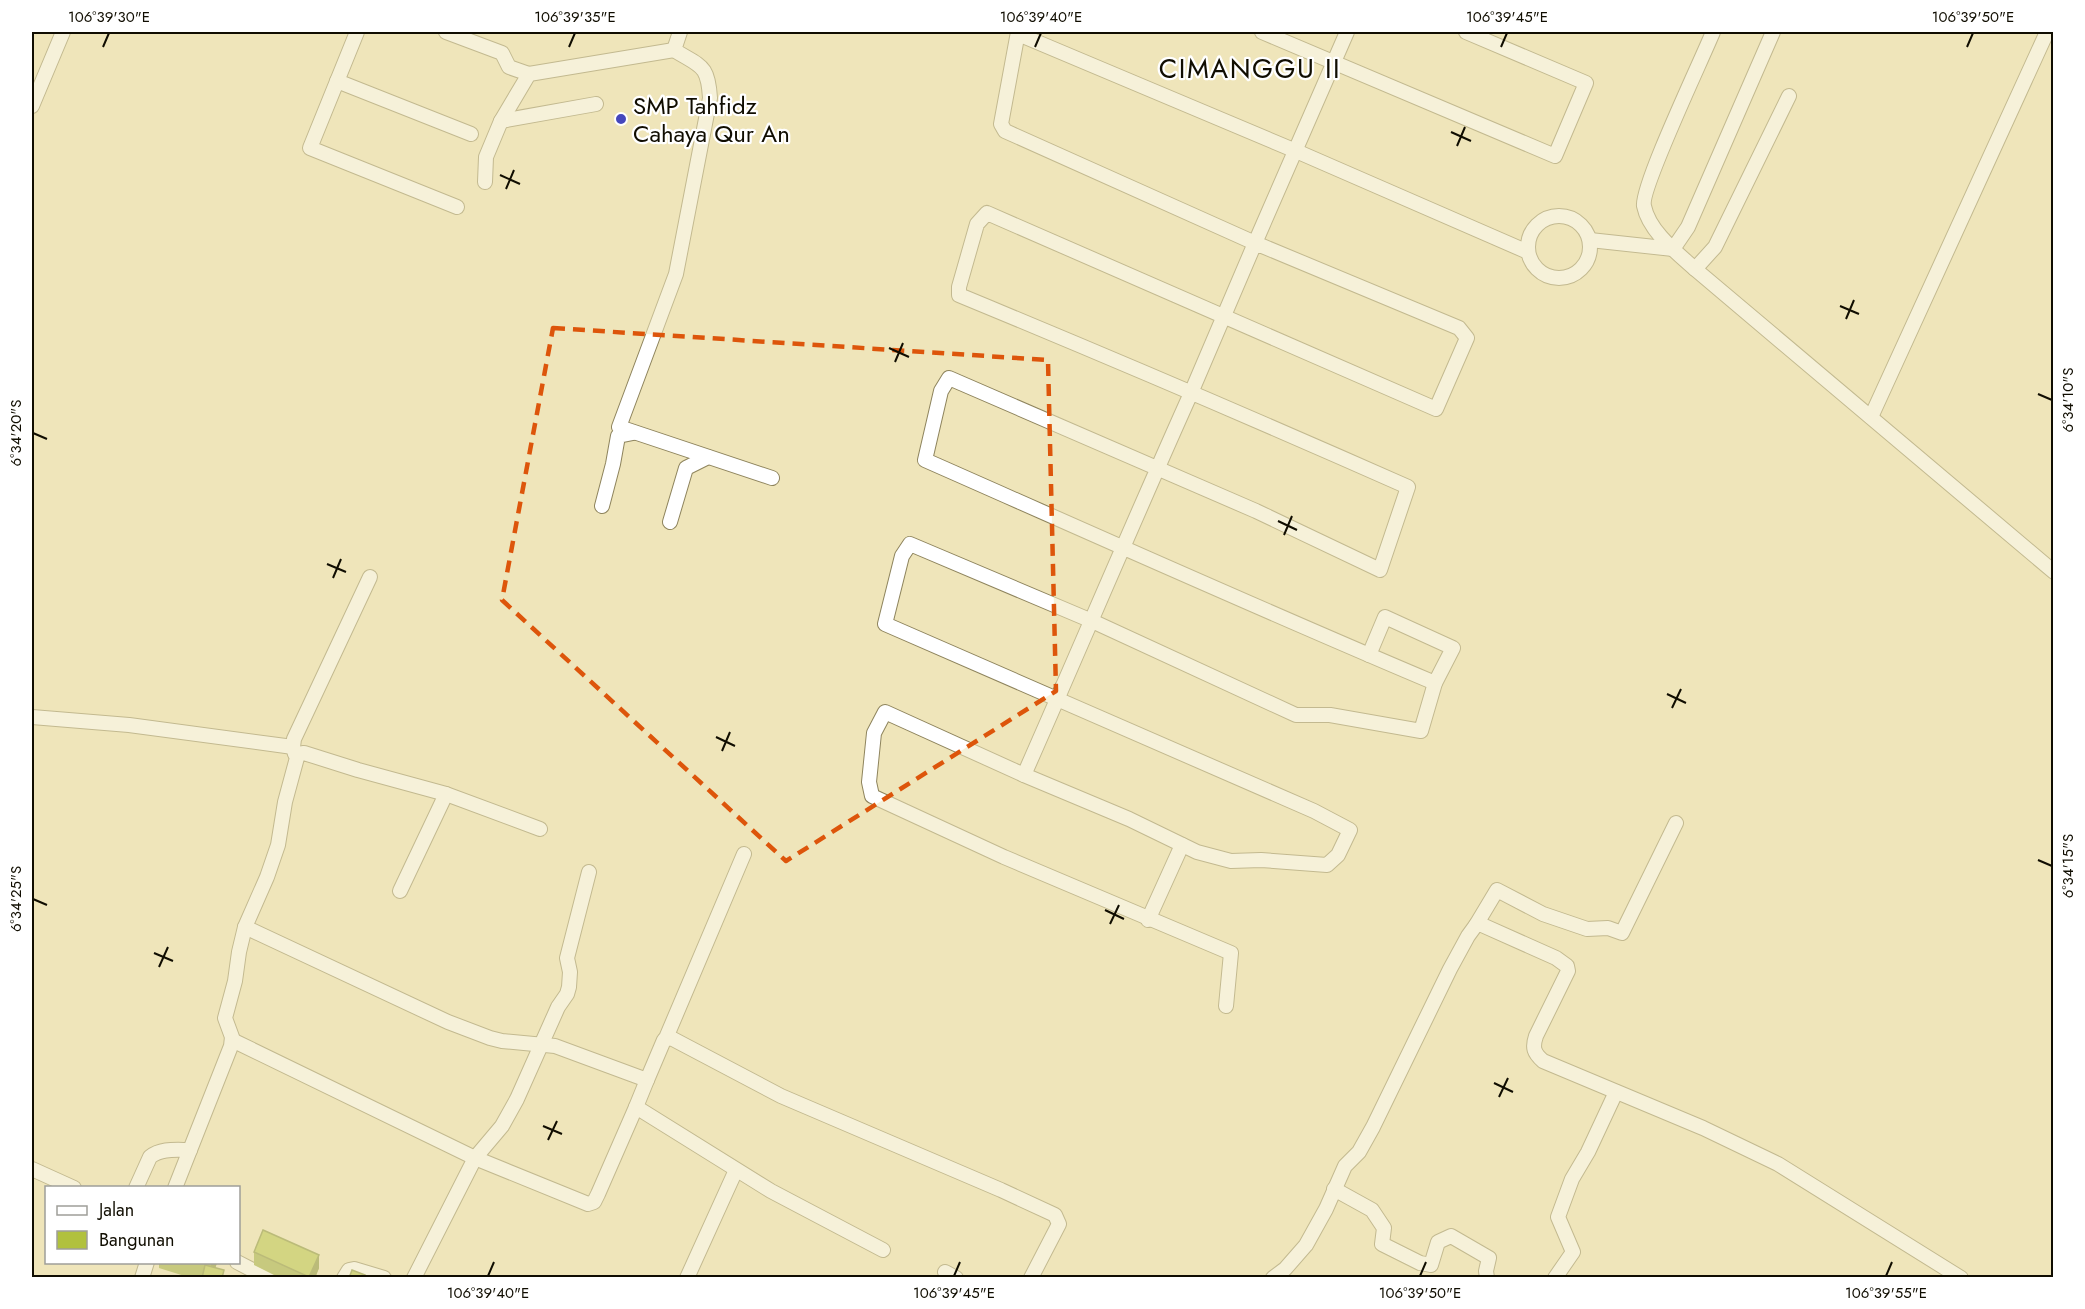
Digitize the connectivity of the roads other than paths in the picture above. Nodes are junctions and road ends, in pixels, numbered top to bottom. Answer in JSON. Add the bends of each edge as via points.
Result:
{"nodes":[{"id":1,"x":63,"y":32,"type":"edge"},
{"id":2,"x":357,"y":32,"type":"edge"},
{"id":3,"x":446,"y":32,"type":"edge"},
{"id":4,"x":680,"y":32,"type":"edge"},
{"id":5,"x":1262,"y":32,"type":"edge"},
{"id":6,"x":1347,"y":32,"type":"edge"},
{"id":7,"x":1466,"y":32,"type":"edge"},
{"id":8,"x":1713,"y":32,"type":"edge"},
{"id":9,"x":1773,"y":32,"type":"edge"},
{"id":10,"x":2047,"y":32,"type":"edge"},
{"id":11,"x":1018,"y":33,"type":"edge"},
{"id":12,"x":674,"y":50,"type":"junction"},
{"id":13,"x":1333,"y":61,"type":"junction"},
{"id":14,"x":530,"y":74,"type":"junction"},
{"id":15,"x":337,"y":81,"type":"junction"},
{"id":16,"x":1789,"y":96,"type":"dead end"},
{"id":17,"x":596,"y":104,"type":"dead end"},
{"id":18,"x":32,"y":106,"type":"edge"},
{"id":19,"x":501,"y":120,"type":"junction"},
{"id":20,"x":471,"y":134,"type":"dead end"},
{"id":21,"x":1296,"y":151,"type":"junction"},
{"id":22,"x":485,"y":182,"type":"dead end"},
{"id":23,"x":457,"y":207,"type":"dead end"},
{"id":24,"x":1590,"y":240,"type":"junction"},
{"id":25,"x":1255,"y":243,"type":"junction"},
{"id":26,"x":1673,"y":249,"type":"junction"},
{"id":27,"x":1528,"y":252,"type":"junction"},
{"id":28,"x":1695,"y":269,"type":"junction"},
{"id":29,"x":1224,"y":315,"type":"junction"},
{"id":30,"x":1191,"y":393,"type":"junction"},
{"id":31,"x":1871,"y":417,"type":"junction"},
{"id":32,"x":636,"y":432,"type":"junction"},
{"id":33,"x":708,"y":458,"type":"junction"},
{"id":34,"x":1158,"y":468,"type":"junction"},
{"id":35,"x":772,"y":478,"type":"dead end"},
{"id":36,"x":602,"y":506,"type":"dead end"},
{"id":37,"x":670,"y":522,"type":"dead end"},
{"id":38,"x":1124,"y":548,"type":"junction"},
{"id":39,"x":2054,"y":572,"type":"edge"},
{"id":40,"x":370,"y":577,"type":"dead end"},
{"id":41,"x":1092,"y":621,"type":"junction"},
{"id":42,"x":1369,"y":655,"type":"junction"},
{"id":43,"x":1435,"y":683,"type":"junction"},
{"id":44,"x":1058,"y":698,"type":"junction"},
{"id":45,"x":32,"y":717,"type":"edge"},
{"id":46,"x":295,"y":752,"type":"junction"},
{"id":47,"x":1024,"y":774,"type":"junction"},
{"id":48,"x":446,"y":794,"type":"junction"},
{"id":49,"x":1676,"y":823,"type":"dead end"},
{"id":50,"x":540,"y":829,"type":"dead end"},
{"id":51,"x":1182,"y":845,"type":"junction"},
{"id":52,"x":744,"y":854,"type":"dead end"},
{"id":53,"x":589,"y":872,"type":"dead end"},
{"id":54,"x":400,"y":891,"type":"dead end"},
{"id":55,"x":1148,"y":920,"type":"junction"},
{"id":56,"x":1476,"y":925,"type":"junction"},
{"id":57,"x":246,"y":927,"type":"junction"},
{"id":58,"x":1226,"y":1006,"type":"dead end"},
{"id":59,"x":666,"y":1038,"type":"junction"},
{"id":60,"x":232,"y":1040,"type":"junction"},
{"id":61,"x":541,"y":1044,"type":"junction"},
{"id":62,"x":647,"y":1080,"type":"junction"},
{"id":63,"x":1616,"y":1092,"type":"junction"},
{"id":64,"x":636,"y":1107,"type":"junction"},
{"id":65,"x":190,"y":1150,"type":"junction"},
{"id":66,"x":475,"y":1158,"type":"junction"},
{"id":67,"x":32,"y":1169,"type":"edge"},
{"id":68,"x":736,"y":1170,"type":"junction"},
{"id":69,"x":70,"y":1186,"type":"edge"},
{"id":70,"x":137,"y":1186,"type":"edge"},
{"id":71,"x":176,"y":1186,"type":"edge"},
{"id":72,"x":1334,"y":1189,"type":"junction"},
{"id":73,"x":883,"y":1250,"type":"dead end"},
{"id":74,"x":239,"y":1264,"type":"edge"},
{"id":75,"x":268,"y":1278,"type":"edge"},
{"id":76,"x":344,"y":1278,"type":"edge"},
{"id":77,"x":384,"y":1278,"type":"edge"},
{"id":78,"x":414,"y":1278,"type":"edge"},
{"id":79,"x":687,"y":1278,"type":"edge"},
{"id":80,"x":1030,"y":1278,"type":"edge"},
{"id":81,"x":1273,"y":1278,"type":"edge"},
{"id":82,"x":1487,"y":1278,"type":"edge"},
{"id":83,"x":1555,"y":1278,"type":"edge"},
{"id":84,"x":1961,"y":1278,"type":"edge"}],
"edges":[{"from":1,"to":18,"type":"street"},
{"from":2,"to":15,"type":"street"},
{"from":3,"to":14,"type":"street","via":[[502,53],[509,68]]},
{"from":4,"to":12,"type":"street"},
{"from":5,"to":13,"type":"street"},
{"from":6,"to":13,"type":"street"},
{"from":7,"to":13,"type":"street","via":[[1586,83],[1555,156]]},
{"from":8,"to":26,"type":"street","via":[[1643,200],[1648,220]]},
{"from":9,"to":26,"type":"street","via":[[1688,227]]},
{"from":10,"to":31,"type":"street"},
{"from":11,"to":21,"type":"street"},
{"from":11,"to":25,"type":"street","via":[[1002,124],[1005,131]]},
{"from":12,"to":14,"type":"street"},
{"from":12,"to":32,"type":"street","via":[[704,69],[710,98],[676,274],[619,427]]},
{"from":13,"to":21,"type":"street"},
{"from":14,"to":19,"type":"street"},
{"from":15,"to":20,"type":"street"},
{"from":15,"to":23,"type":"street","via":[[310,148]]},
{"from":16,"to":28,"type":"street","via":[[1715,247]]},
{"from":17,"to":19,"type":"street"},
{"from":19,"to":22,"type":"street","via":[[486,157]]},
{"from":21,"to":25,"type":"street"},
{"from":21,"to":27,"type":"street"},
{"from":24,"to":26,"type":"street"},
{"from":24,"to":27,"type":"street","via":[[1580,224],[1562,216],[1552,217],[1535,227]]},
{"from":24,"to":27,"type":"street","via":[[1583,268],[1566,277],[1547,276],[1532,263]]},
{"from":25,"to":29,"type":"street"},
{"from":25,"to":29,"type":"street","via":[[1459,328],[1467,338],[1436,409]]},
{"from":26,"to":28,"type":"street"},
{"from":28,"to":31,"type":"street"},
{"from":29,"to":30,"type":"street"},
{"from":29,"to":30,"type":"street","via":[[987,213],[977,224],[959,295]]},
{"from":30,"to":34,"type":"street"},
{"from":30,"to":34,"type":"street","via":[[1408,487],[1380,570]]},
{"from":31,"to":39,"type":"street"},
{"from":32,"to":33,"type":"street"},
{"from":32,"to":36,"type":"street","via":[[618,436]]},
{"from":33,"to":35,"type":"street"},
{"from":33,"to":37,"type":"street","via":[[686,468]]},
{"from":34,"to":38,"type":"street"},
{"from":34,"to":38,"type":"street","via":[[949,378],[941,392],[925,460]]},
{"from":38,"to":41,"type":"street"},
{"from":38,"to":42,"type":"street"},
{"from":40,"to":46,"type":"street","via":[[294,739]]},
{"from":41,"to":43,"type":"street","via":[[1296,715],[1330,715],[1421,731]]},
{"from":41,"to":44,"type":"street"},
{"from":41,"to":44,"type":"street","via":[[910,544],[902,556],[885,624]]},
{"from":42,"to":43,"type":"street"},
{"from":42,"to":43,"type":"street","via":[[1385,617],[1453,648]]},
{"from":44,"to":47,"type":"street"},
{"from":44,"to":51,"type":"street","via":[[1350,830],[1338,855],[1327,865],[1231,861]]},
{"from":45,"to":46,"type":"street","via":[[129,725]]},
{"from":46,"to":48,"type":"street"},
{"from":46,"to":57,"type":"street","via":[[278,845]]},
{"from":47,"to":51,"type":"street"},
{"from":47,"to":55,"type":"street","via":[[885,712],[874,733],[869,782],[872,796]]},
{"from":48,"to":50,"type":"street"},
{"from":48,"to":54,"type":"street"},
{"from":49,"to":56,"type":"street","via":[[1622,933],[1608,928],[1587,929],[1543,914],[1497,890]]},
{"from":51,"to":55,"type":"street"},
{"from":52,"to":59,"type":"street"},
{"from":53,"to":61,"type":"street","via":[[567,958],[569,987]]},
{"from":55,"to":58,"type":"street","via":[[1231,953]]},
{"from":56,"to":63,"type":"street","via":[[1567,966],[1536,1036],[1536,1054],[1543,1061]]},
{"from":56,"to":72,"type":"street","via":[[1450,969],[1373,1127]]},
{"from":57,"to":60,"type":"street","via":[[226,1014]]},
{"from":57,"to":61,"type":"street","via":[[448,1022],[502,1041]]},
{"from":59,"to":62,"type":"street"},
{"from":59,"to":80,"type":"street","via":[[675,1039],[782,1096],[1055,1215],[1059,1224]]},
{"from":60,"to":65,"type":"street"},
{"from":60,"to":66,"type":"street"},
{"from":61,"to":62,"type":"street"},
{"from":61,"to":66,"type":"street","via":[[502,1126]]},
{"from":62,"to":64,"type":"street"},
{"from":63,"to":83,"type":"street","via":[[1572,1179],[1558,1217],[1573,1252]]},
{"from":63,"to":84,"type":"street","via":[[1778,1164]]},
{"from":64,"to":66,"type":"street","via":[[591,1203]]},
{"from":64,"to":68,"type":"street"},
{"from":65,"to":70,"type":"street","via":[[154,1154]]},
{"from":65,"to":71,"type":"street"},
{"from":66,"to":78,"type":"street"},
{"from":67,"to":69,"type":"street"},
{"from":68,"to":73,"type":"street"},
{"from":68,"to":79,"type":"street"},
{"from":72,"to":81,"type":"street","via":[[1306,1245]]},
{"from":72,"to":82,"type":"street","via":[[1372,1209],[1384,1228],[1382,1244],[1431,1265],[1438,1242],[1451,1236],[1489,1258]]},
{"from":74,"to":75,"type":"street"},
{"from":76,"to":77,"type":"street","via":[[354,1269]]}]}
